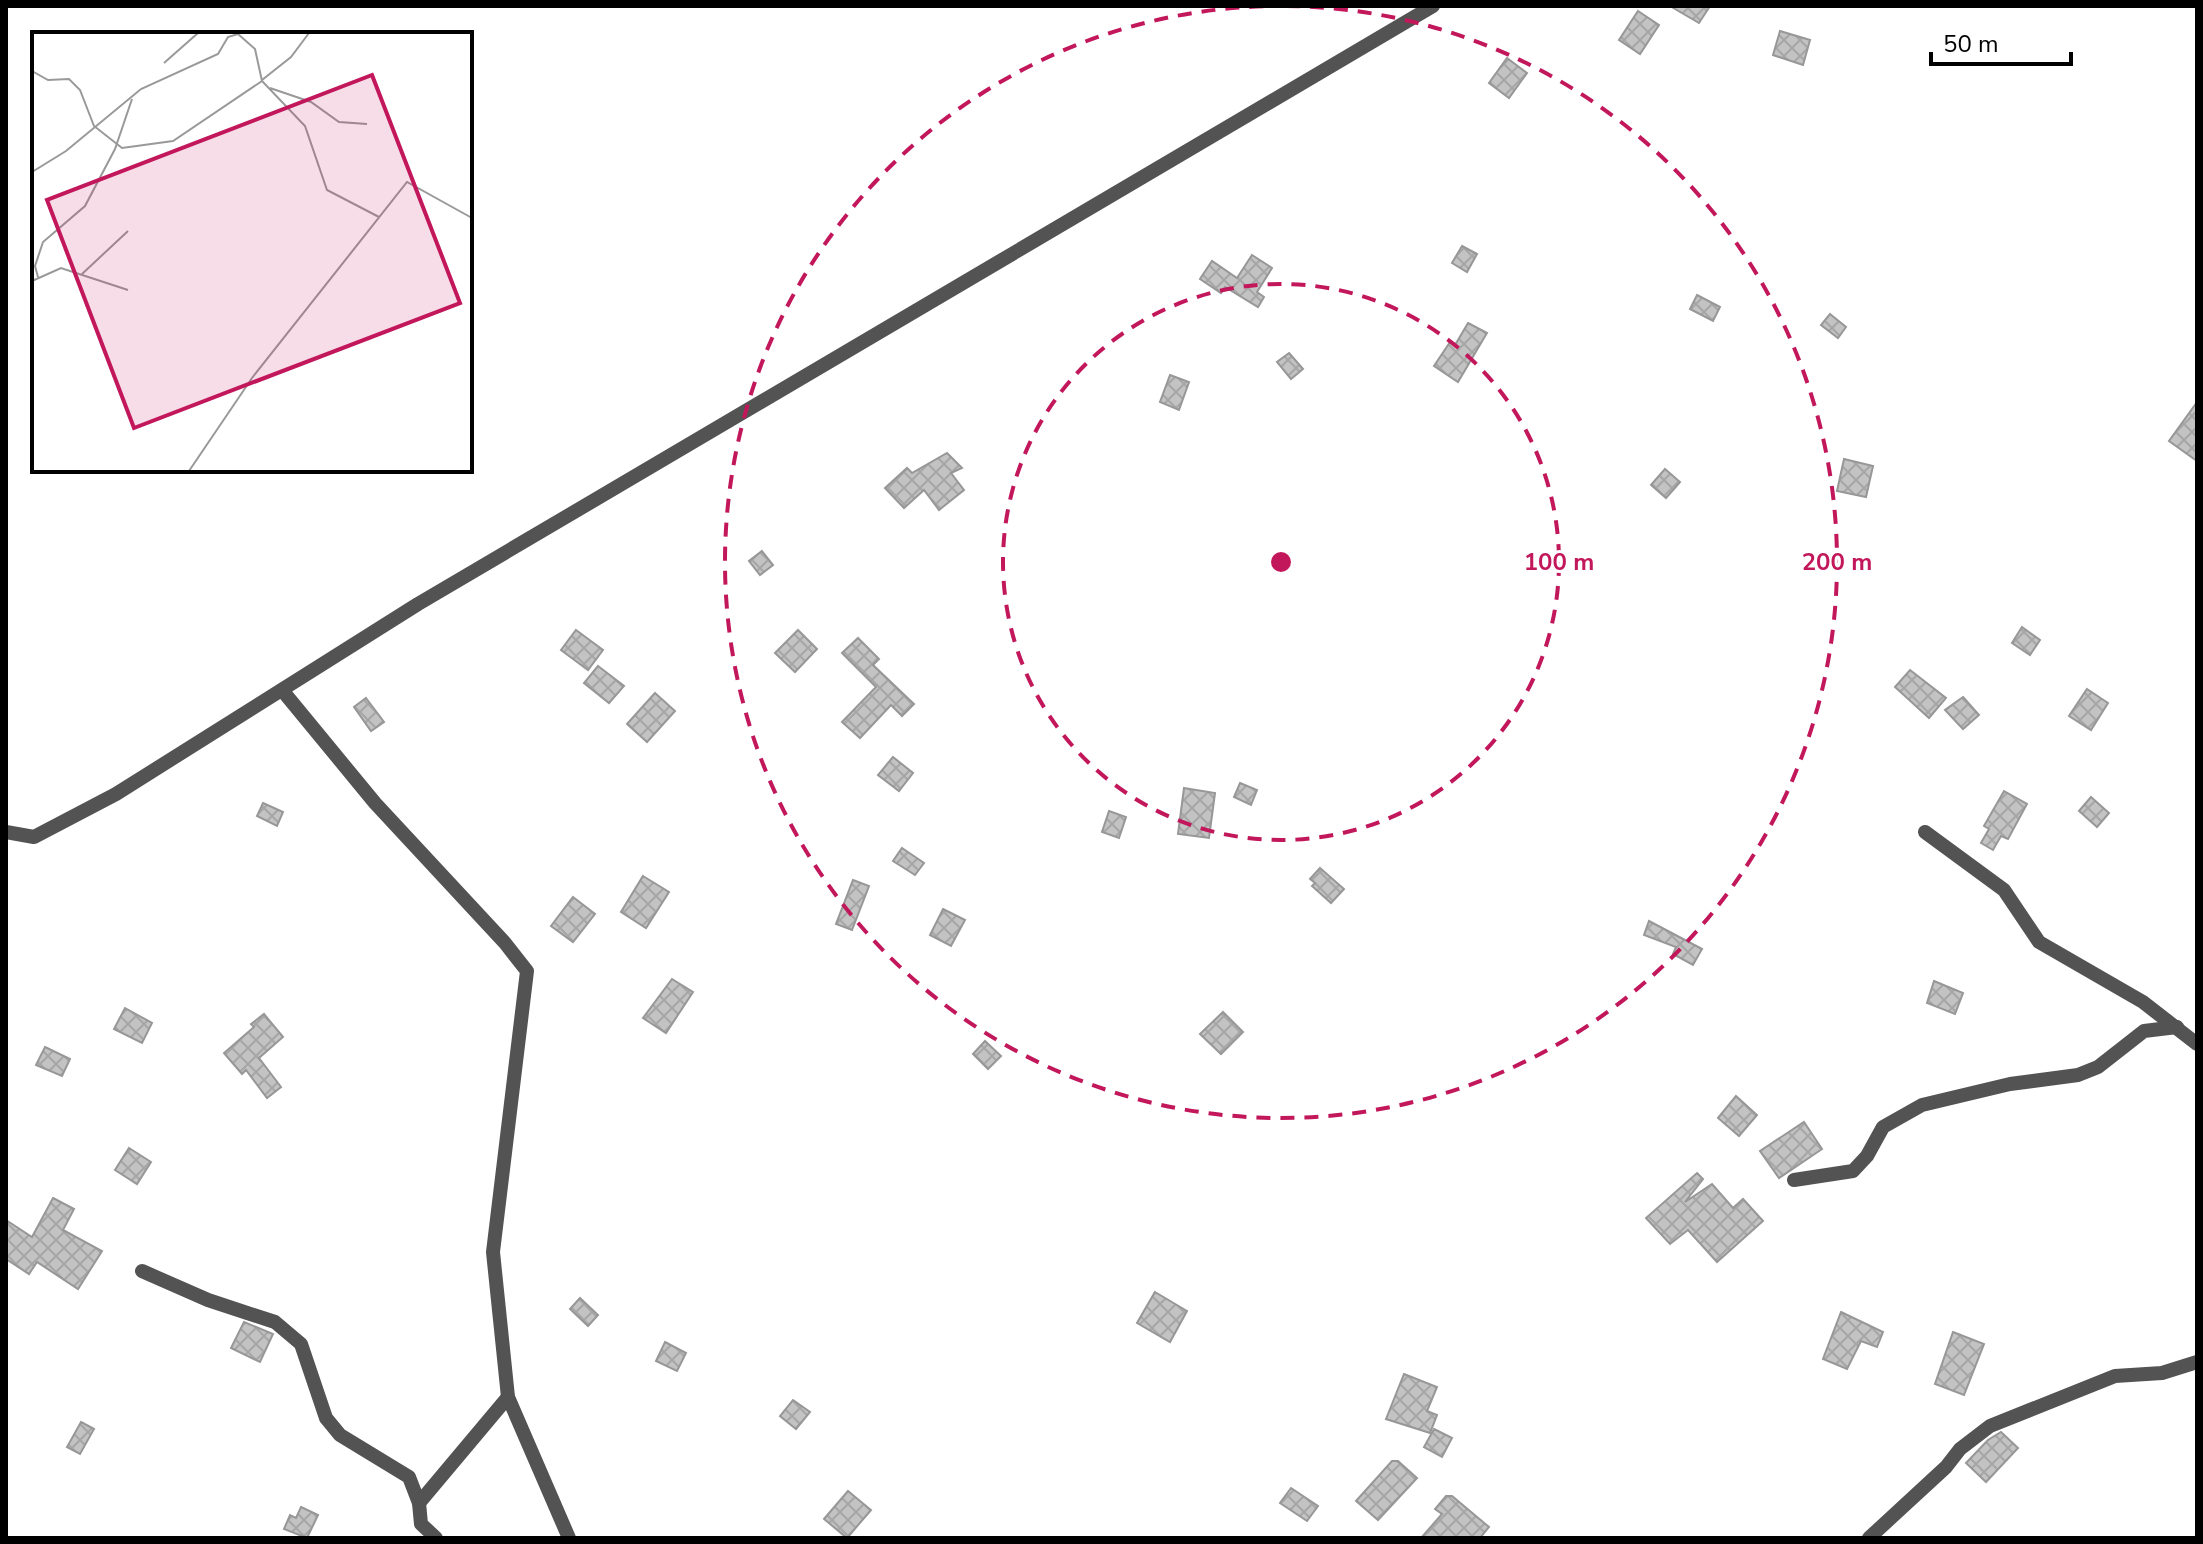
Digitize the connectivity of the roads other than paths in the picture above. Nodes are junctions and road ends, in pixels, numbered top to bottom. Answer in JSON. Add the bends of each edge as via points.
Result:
{"nodes":[{"id":1,"x":1433,"y":6,"type":"edge"},
{"id":2,"x":282,"y":690,"type":"junction"},
{"id":3,"x":6,"y":832,"type":"edge"},
{"id":4,"x":1925,"y":832,"type":"dead end"},
{"id":5,"x":2177,"y":1027,"type":"junction"},
{"id":6,"x":2197,"y":1044,"type":"edge"},
{"id":7,"x":1794,"y":1180,"type":"dead end"},
{"id":8,"x":142,"y":1271,"type":"dead end"},
{"id":9,"x":2197,"y":1362,"type":"edge"},
{"id":10,"x":508,"y":1397,"type":"junction"},
{"id":11,"x":419,"y":1503,"type":"junction"},
{"id":12,"x":436,"y":1538,"type":"edge"},
{"id":13,"x":569,"y":1538,"type":"edge"},
{"id":14,"x":1869,"y":1538,"type":"edge"}],
"edges":[{"from":1,"to":2,"type":"street","via":[[432,596]]},
{"from":2,"to":3,"type":"street","via":[[116,794],[34,837]]},
{"from":2,"to":10,"type":"street","via":[[375,803],[527,971],[493,1252]]},
{"from":4,"to":5,"type":"street","via":[[2004,890],[2039,942]]},
{"from":5,"to":6,"type":"street"},
{"from":5,"to":7,"type":"street","via":[[2144,1031],[2098,1067],[2078,1075],[2010,1084],[1922,1105],[1883,1127],[1853,1171]]},
{"from":8,"to":11,"type":"street","via":[[275,1322],[301,1344],[326,1418],[340,1435],[409,1477]]},
{"from":9,"to":14,"type":"street","via":[[2162,1373],[2115,1376],[1990,1426]]},
{"from":10,"to":11,"type":"street"},
{"from":10,"to":13,"type":"street"},
{"from":11,"to":12,"type":"street","via":[[421,1524]]}]}
